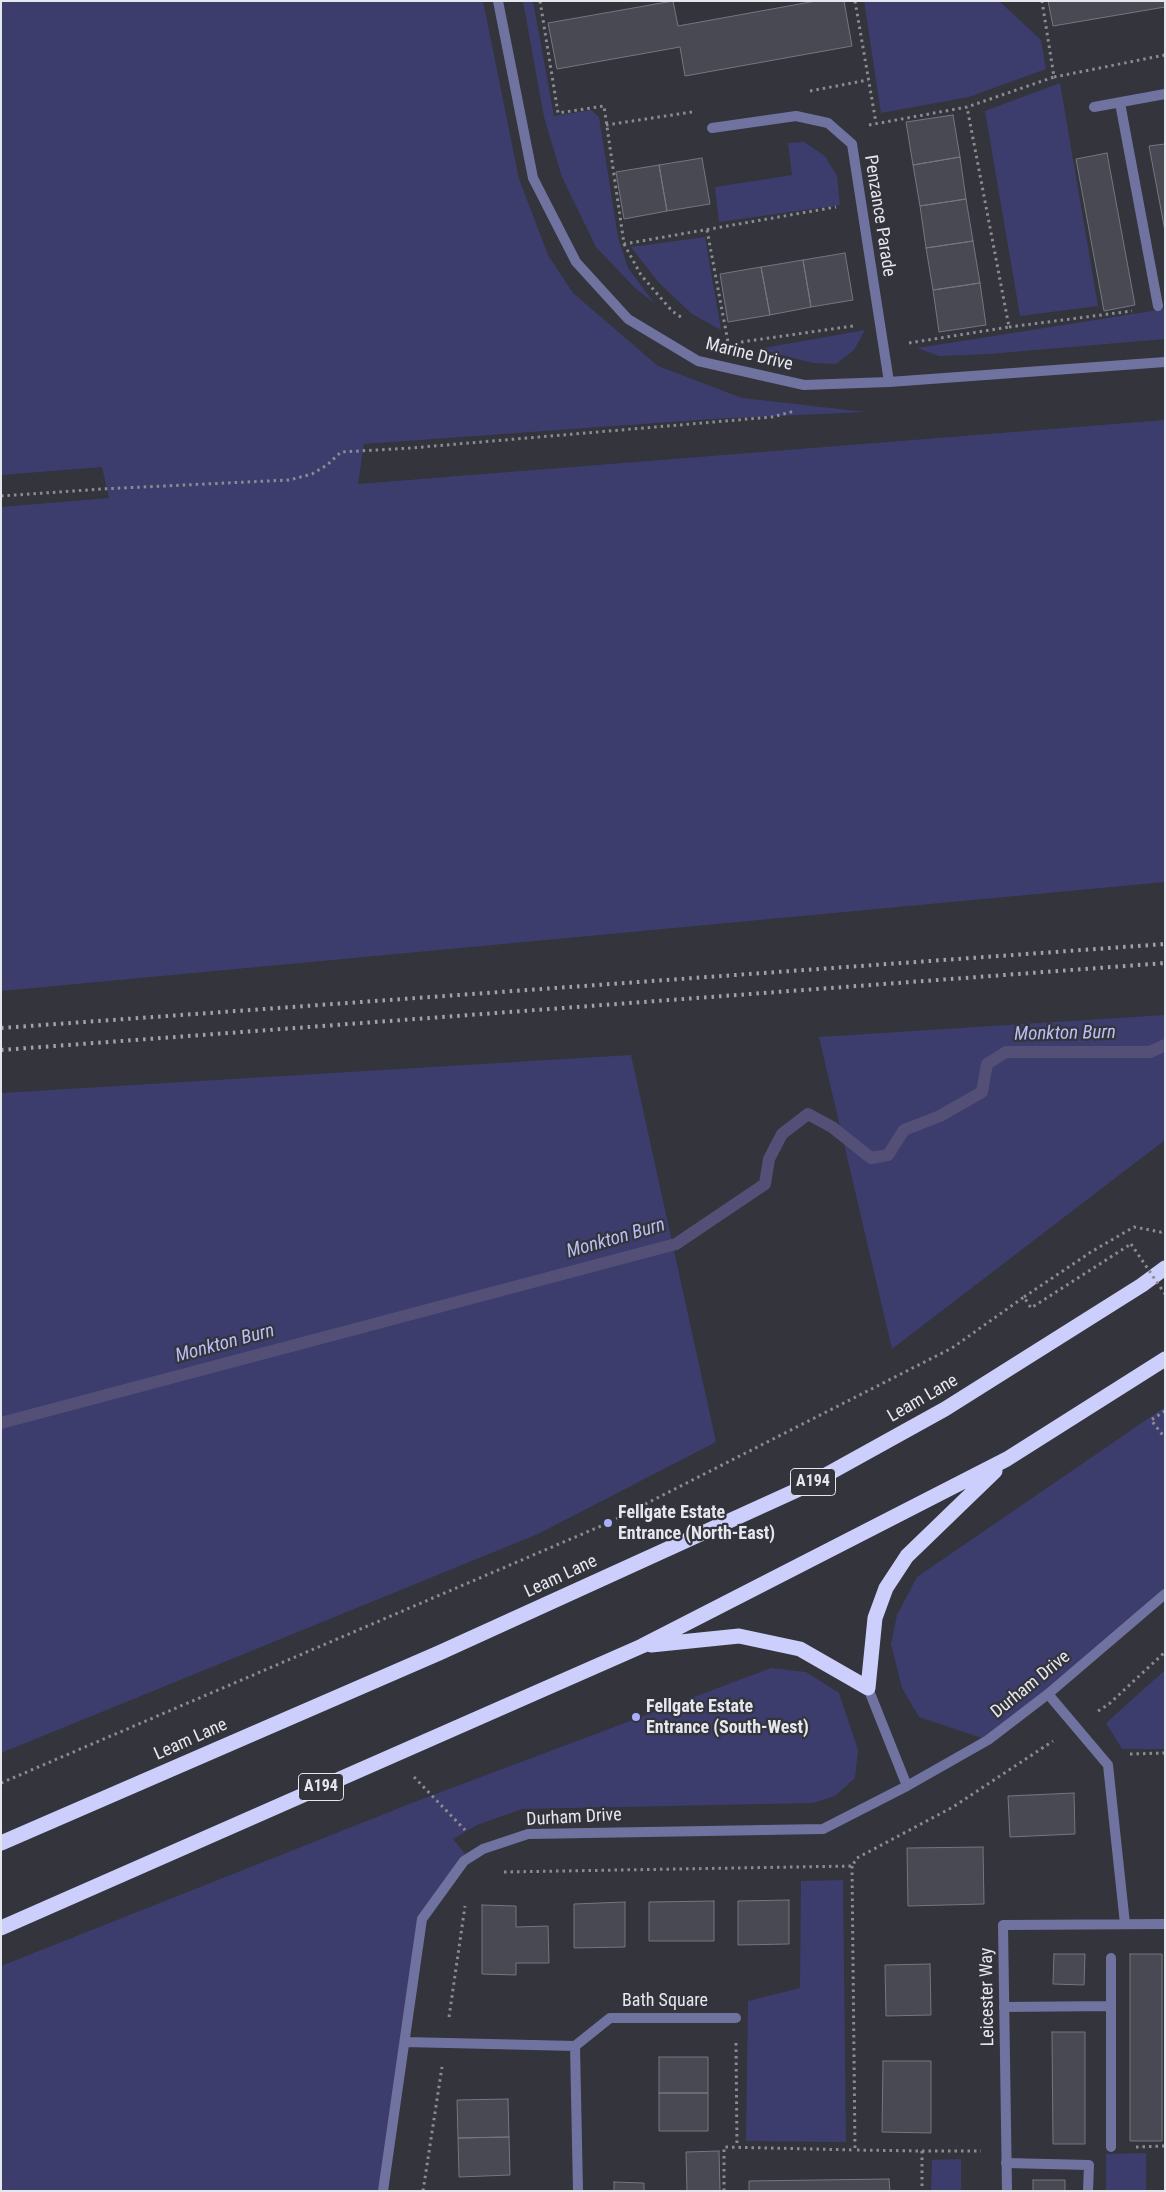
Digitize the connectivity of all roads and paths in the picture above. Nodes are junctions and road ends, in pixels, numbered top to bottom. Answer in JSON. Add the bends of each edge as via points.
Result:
{"nodes":[{"id":1,"x":498,"y":1,"type":"edge"},
{"id":2,"x":540,"y":1,"type":"edge"},
{"id":3,"x":855,"y":1,"type":"edge"},
{"id":4,"x":1042,"y":1,"type":"edge"},
{"id":5,"x":1165,"y":55,"type":"edge"},
{"id":6,"x":1054,"y":78,"type":"junction"},
{"id":7,"x":1165,"y":94,"type":"edge"},
{"id":8,"x":1120,"y":103,"type":"junction"},
{"id":9,"x":967,"y":107,"type":"junction"},
{"id":10,"x":1094,"y":108,"type":"dead end"},
{"id":11,"x":701,"y":111,"type":"dead end"},
{"id":12,"x":876,"y":123,"type":"junction"},
{"id":13,"x":606,"y":125,"type":"junction"},
{"id":14,"x":712,"y":128,"type":"dead end"},
{"id":15,"x":852,"y":144,"type":"junction"},
{"id":16,"x":861,"y":203,"type":"junction"},
{"id":17,"x":707,"y":230,"type":"junction"},
{"id":18,"x":624,"y":244,"type":"junction"},
{"id":19,"x":1158,"y":306,"type":"joint"},
{"id":20,"x":686,"y":321,"type":"dead end"},
{"id":21,"x":879,"y":321,"type":"junction"},
{"id":22,"x":1008,"y":327,"type":"junction"},
{"id":23,"x":721,"y":341,"type":"dead end"},
{"id":24,"x":728,"y":343,"type":"junction"},
{"id":25,"x":883,"y":348,"type":"junction"},
{"id":26,"x":1165,"y":362,"type":"edge"},
{"id":27,"x":889,"y":382,"type":"junction"},
{"id":28,"x":799,"y":409,"type":"dead end"},
{"id":29,"x":1,"y":496,"type":"edge"},
{"id":30,"x":1165,"y":1229,"type":"edge"},
{"id":31,"x":1165,"y":1268,"type":"edge"},
{"id":32,"x":1165,"y":1294,"type":"edge"},
{"id":33,"x":1024,"y":1297,"type":"junction"},
{"id":34,"x":1165,"y":1359,"type":"edge"},
{"id":35,"x":1165,"y":1410,"type":"edge"},
{"id":36,"x":1165,"y":1438,"type":"edge"},
{"id":37,"x":1006,"y":1459,"type":"junction"},
{"id":38,"x":1165,"y":1594,"type":"edge"},
{"id":39,"x":642,"y":1646,"type":"junction"},
{"id":40,"x":1165,"y":1652,"type":"edge"},
{"id":41,"x":868,"y":1688,"type":"junction"},
{"id":42,"x":1048,"y":1694,"type":"junction"},
{"id":43,"x":1076,"y":1726,"type":"junction"},
{"id":44,"x":1165,"y":1753,"type":"edge"},
{"id":45,"x":393,"y":1756,"type":"junction"},
{"id":46,"x":1108,"y":1765,"type":"junction"},
{"id":47,"x":1,"y":1783,"type":"edge"},
{"id":48,"x":907,"y":1786,"type":"junction"},
{"id":49,"x":1,"y":1844,"type":"edge"},
{"id":50,"x":483,"y":1849,"type":"junction"},
{"id":51,"x":852,"y":1866,"type":"junction"},
{"id":52,"x":497,"y":1872,"type":"dead end"},
{"id":53,"x":466,"y":1898,"type":"dead end"},
{"id":54,"x":1124,"y":1924,"type":"junction"},
{"id":55,"x":1165,"y":1924,"type":"edge"},
{"id":56,"x":1,"y":1928,"type":"edge"},
{"id":57,"x":1111,"y":1958,"type":"dead end"},
{"id":58,"x":1111,"y":2006,"type":"junction"},
{"id":59,"x":1004,"y":2007,"type":"junction"},
{"id":60,"x":736,"y":2018,"type":"joint"},
{"id":61,"x":405,"y":2042,"type":"junction"},
{"id":62,"x":446,"y":2044,"type":"junction"},
{"id":63,"x":575,"y":2046,"type":"junction"},
{"id":64,"x":736,"y":2147,"type":"junction"},
{"id":65,"x":1111,"y":2147,"type":"dead end"},
{"id":66,"x":855,"y":2150,"type":"junction"},
{"id":67,"x":922,"y":2151,"type":"junction"},
{"id":68,"x":1006,"y":2152,"type":"junction"},
{"id":69,"x":1006,"y":2163,"type":"junction"},
{"id":70,"x":383,"y":2191,"type":"edge"},
{"id":71,"x":423,"y":2191,"type":"edge"},
{"id":72,"x":578,"y":2191,"type":"edge"},
{"id":73,"x":724,"y":2191,"type":"edge"},
{"id":74,"x":922,"y":2191,"type":"edge"},
{"id":75,"x":1007,"y":2191,"type":"edge"},
{"id":76,"x":1088,"y":2191,"type":"edge"}],
"edges":[{"from":1,"to":27,"type":"street","name":"Marine Drive","via":[[533,178],[576,262],[628,319],[698,360],[804,384]]},
{"from":2,"to":13,"type":"path","via":[[558,113],[604,106]]},
{"from":3,"to":12,"type":"path"},
{"from":4,"to":6,"type":"path"},
{"from":5,"to":6,"type":"path"},
{"from":6,"to":9,"type":"path"},
{"from":7,"to":8,"type":"street"},
{"from":8,"to":10,"type":"street"},
{"from":8,"to":19,"type":"street"},
{"from":9,"to":12,"type":"path"},
{"from":9,"to":22,"type":"path"},
{"from":11,"to":13,"type":"path"},
{"from":12,"to":15,"type":"path","via":[[870,124]]},
{"from":13,"to":18,"type":"path"},
{"from":14,"to":15,"type":"street","name":"Penzance Parade","via":[[796,116],[828,123]]},
{"from":15,"to":16,"type":"street","name":"Penzance Parade"},
{"from":16,"to":17,"type":"path"},
{"from":16,"to":21,"type":"street","name":"Penzance Parade"},
{"from":17,"to":18,"type":"path"},
{"from":17,"to":24,"type":"path"},
{"from":18,"to":20,"type":"path","via":[[641,275],[672,311]]},
{"from":19,"to":22,"type":"path"},
{"from":21,"to":24,"type":"path","via":[[794,336]]},
{"from":21,"to":25,"type":"street","name":"Penzance Parade"},
{"from":22,"to":25,"type":"path"},
{"from":23,"to":24,"type":"path"},
{"from":25,"to":27,"type":"street","name":"Penzance Parade"},
{"from":26,"to":27,"type":"street","name":"Marine Drive"},
{"from":28,"to":29,"type":"path","via":[[772,418],[341,452],[312,474],[289,480]]},
{"from":30,"to":33,"type":"path","via":[[1161,1232],[1134,1227],[1090,1252]]},
{"from":31,"to":49,"type":"highway","name":"Leam Lane","number":"A194","via":[[945,1409],[806,1486],[439,1653]]},
{"from":32,"to":33,"type":"path","bridge":true,"via":[[1131,1244],[1031,1308]]},
{"from":33,"to":47,"type":"path","via":[[952,1348],[608,1523]]},
{"from":34,"to":37,"type":"highway","number":"A194"},
{"from":35,"to":36,"type":"path","via":[[1151,1420]]},
{"from":37,"to":39,"type":"highway","number":"A194"},
{"from":37,"to":41,"type":"highway","number":"A194","via":[[906,1556],[886,1588],[875,1618]]},
{"from":38,"to":42,"type":"street","name":"Durham Drive"},
{"from":39,"to":41,"type":"highway","number":"A194","via":[[739,1636],[800,1649]]},
{"from":39,"to":45,"type":"highway","number":"A194"},
{"from":40,"to":43,"type":"path","via":[[1109,1704]]},
{"from":41,"to":48,"type":"street"},
{"from":42,"to":43,"type":"street"},
{"from":42,"to":48,"type":"street","name":"Durham Drive","via":[[988,1740]]},
{"from":43,"to":46,"type":"street"},
{"from":43,"to":51,"type":"path","via":[[953,1807],[857,1858]]},
{"from":44,"to":46,"type":"path","via":[[1123,1754]]},
{"from":45,"to":50,"type":"path"},
{"from":45,"to":56,"type":"highway","number":"A194"},
{"from":46,"to":54,"type":"street"},
{"from":48,"to":50,"type":"street","name":"Durham Drive","via":[[823,1829],[528,1834]]},
{"from":50,"to":61,"type":"street","name":"Durham Drive","via":[[464,1861],[422,1920]]},
{"from":51,"to":52,"type":"path"},
{"from":51,"to":66,"type":"path"},
{"from":53,"to":62,"type":"path"},
{"from":54,"to":55,"type":"street","name":"Leicester Way"},
{"from":54,"to":59,"type":"street","name":"Leicester Way","via":[[1003,1925]]},
{"from":57,"to":58,"type":"street"},
{"from":58,"to":59,"type":"street"},
{"from":58,"to":65,"type":"street"},
{"from":59,"to":68,"type":"street","name":"Leicester Way"},
{"from":60,"to":63,"type":"street","name":"Bath Square","via":[[610,2018]]},
{"from":60,"to":64,"type":"path"},
{"from":61,"to":62,"type":"street"},
{"from":61,"to":70,"type":"street","name":"Durham Drive"},
{"from":62,"to":63,"type":"street"},
{"from":62,"to":71,"type":"path"},
{"from":63,"to":72,"type":"street"},
{"from":64,"to":66,"type":"path"},
{"from":64,"to":73,"type":"path","via":[[724,2147]]},
{"from":66,"to":67,"type":"path"},
{"from":67,"to":68,"type":"path"},
{"from":67,"to":74,"type":"path"},
{"from":68,"to":69,"type":"street","name":"Leicester Way"},
{"from":69,"to":75,"type":"street","name":"Leicester Way"},
{"from":69,"to":76,"type":"street","via":[[1089,2164]]}]}
